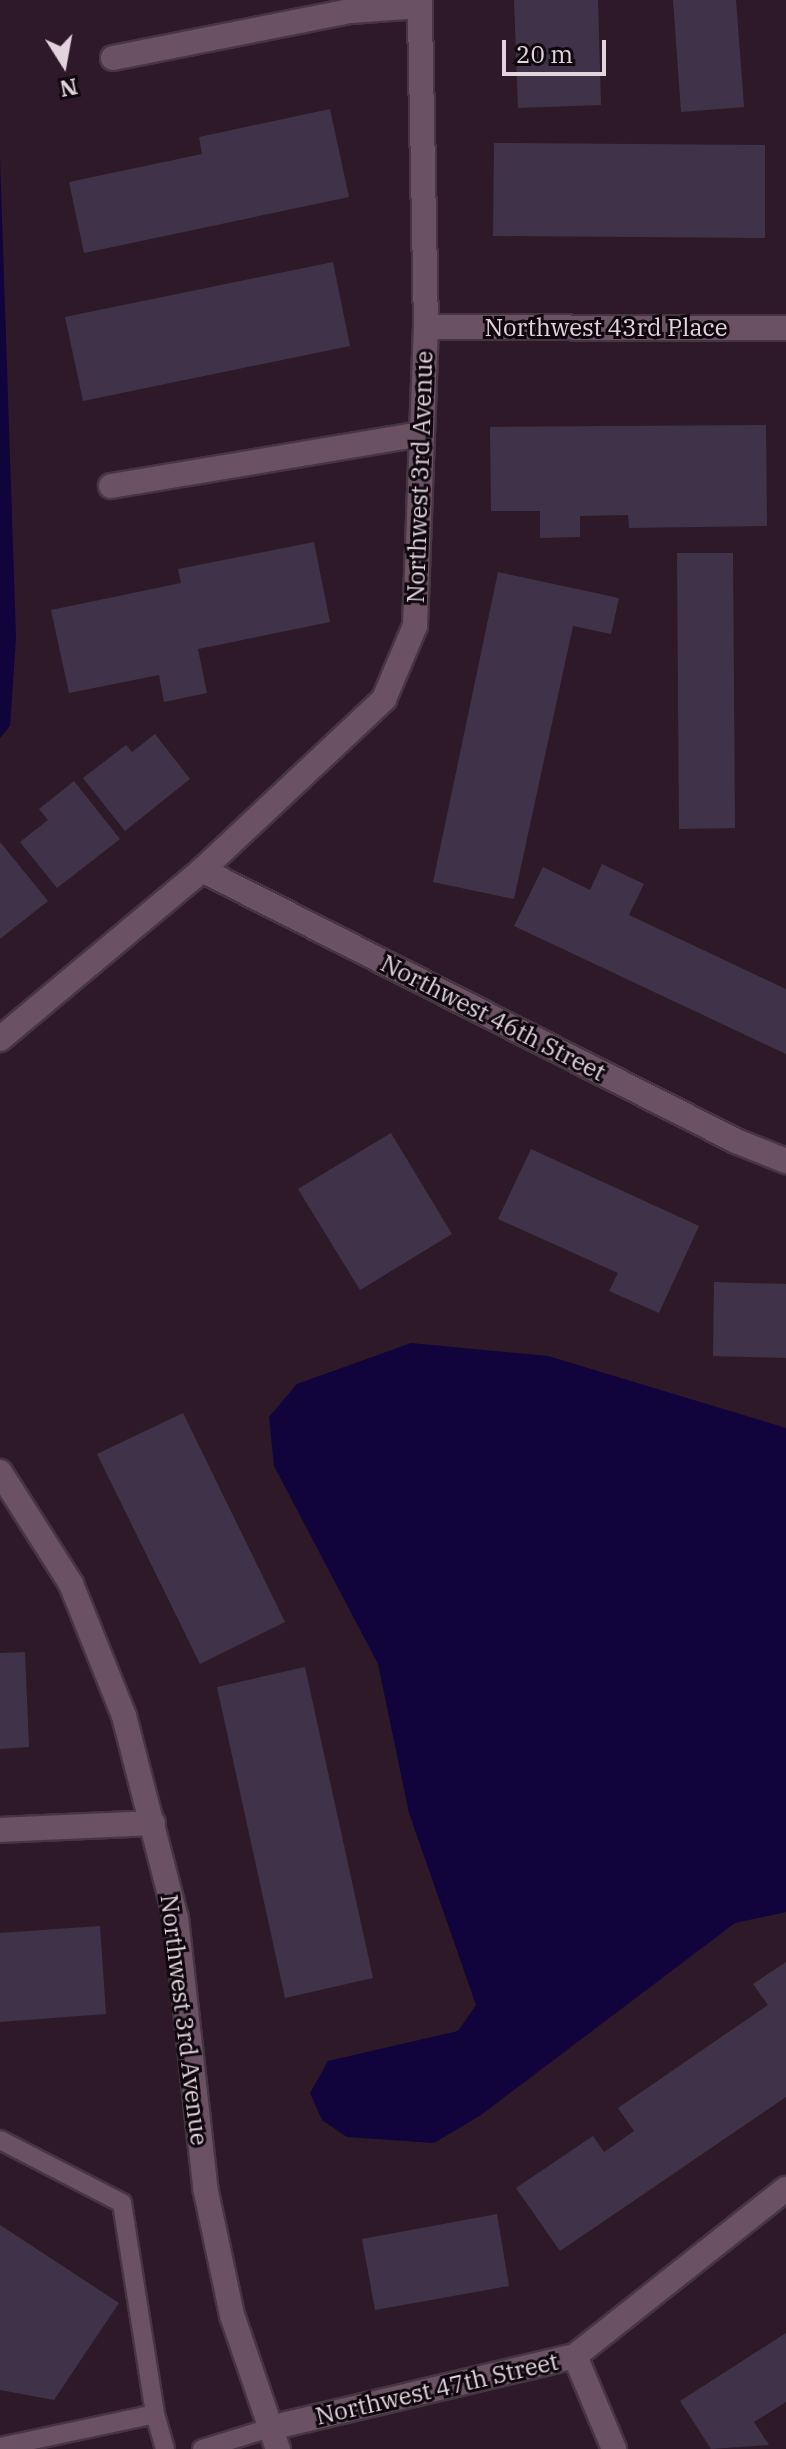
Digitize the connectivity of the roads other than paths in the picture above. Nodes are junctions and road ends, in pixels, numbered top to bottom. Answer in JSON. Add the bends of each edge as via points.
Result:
{"nodes":[{"id":1,"x":420,"y":3,"type":"edge"},
{"id":2,"x":113,"y":58,"type":"dead end"},
{"id":3,"x":426,"y":327,"type":"junction"},
{"id":4,"x":786,"y":328,"type":"edge"},
{"id":5,"x":421,"y":434,"type":"junction"},
{"id":6,"x":111,"y":486,"type":"dead end"},
{"id":7,"x":202,"y":870,"type":"junction"},
{"id":8,"x":0,"y":1039,"type":"edge"},
{"id":9,"x":786,"y":1161,"type":"edge"},
{"id":10,"x":0,"y":1472,"type":"edge"},
{"id":11,"x":153,"y":1823,"type":"junction"},
{"id":12,"x":0,"y":1830,"type":"edge"},
{"id":13,"x":0,"y":2140,"type":"edge"},
{"id":14,"x":786,"y":2189,"type":"edge"},
{"id":15,"x":575,"y":2356,"type":"junction"},
{"id":16,"x":155,"y":2414,"type":"junction"},
{"id":17,"x":268,"y":2442,"type":"edge"},
{"id":18,"x":0,"y":2447,"type":"edge"},
{"id":19,"x":165,"y":2449,"type":"edge"},
{"id":20,"x":202,"y":2449,"type":"edge"},
{"id":21,"x":614,"y":2449,"type":"edge"}],
"edges":[{"from":1,"to":2,"type":"street","via":[[351,11]]},
{"from":1,"to":3,"type":"street","name":"Northwest 3rd Avenue"},
{"from":3,"to":4,"type":"street","name":"Northwest 43rd Place"},
{"from":3,"to":5,"type":"street","name":"Northwest 3rd Avenue"},
{"from":5,"to":6,"type":"street"},
{"from":5,"to":7,"type":"street","name":"Northwest 3rd Avenue","via":[[415,626],[384,699]]},
{"from":7,"to":8,"type":"street","name":"Northwest 3rd Avenue"},
{"from":7,"to":9,"type":"street","name":"Northwest 46th Street","via":[[736,1141]]},
{"from":10,"to":11,"type":"street","name":"Northwest 3rd Avenue","via":[[71,1584],[124,1716]]},
{"from":11,"to":12,"type":"street"},
{"from":11,"to":17,"type":"street","name":"Northwest 3rd Avenue","via":[[176,1918],[205,2187],[232,2315]]},
{"from":13,"to":16,"type":"lane","via":[[122,2203]]},
{"from":14,"to":15,"type":"street","name":"Northwest 47th Street"},
{"from":15,"to":17,"type":"street","name":"Northwest 47th Street"},
{"from":15,"to":21,"type":"street"},
{"from":16,"to":18,"type":"lane"},
{"from":16,"to":19,"type":"lane"},
{"from":17,"to":20,"type":"lane"}]}
